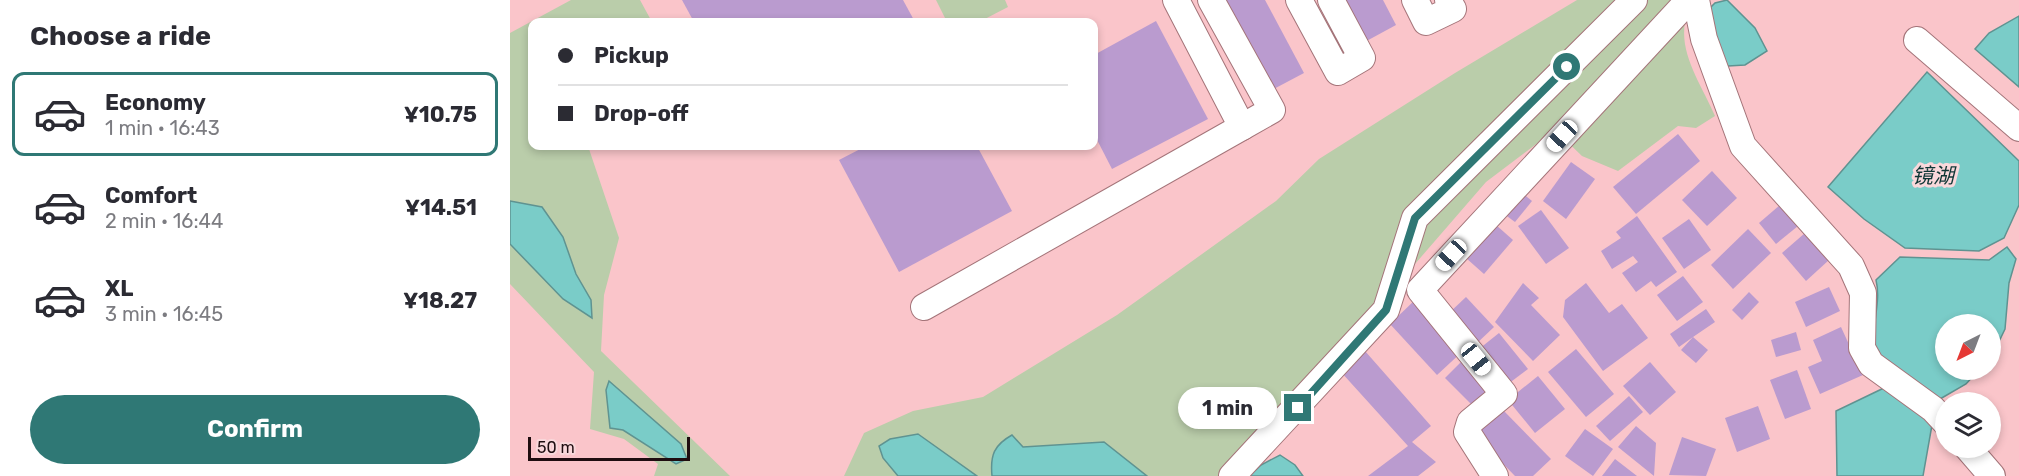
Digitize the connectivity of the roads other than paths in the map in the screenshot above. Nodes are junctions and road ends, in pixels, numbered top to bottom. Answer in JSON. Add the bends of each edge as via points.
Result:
{"nodes":[{"id":1,"x":1176,"y":0,"type":"edge"},
{"id":2,"x":1211,"y":0,"type":"edge"},
{"id":3,"x":1299,"y":0,"type":"edge"},
{"id":4,"x":1331,"y":0,"type":"edge"},
{"id":5,"x":1415,"y":0,"type":"edge"},
{"id":6,"x":1448,"y":0,"type":"edge"},
{"id":7,"x":1634,"y":0,"type":"edge"},
{"id":8,"x":1689,"y":0,"type":"edge"},
{"id":9,"x":1696,"y":0,"type":"edge"},
{"id":10,"x":1917,"y":40,"type":"dead end"},
{"id":11,"x":1242,"y":127,"type":"junction"},
{"id":12,"x":2019,"y":128,"type":"edge"},
{"id":13,"x":1420,"y":290,"type":"junction"},
{"id":14,"x":924,"y":307,"type":"dead end"},
{"id":15,"x":1386,"y":310,"type":"junction"},
{"id":16,"x":1935,"y":411,"type":"edge"},
{"id":17,"x":1976,"y":458,"type":"edge"},
{"id":18,"x":1232,"y":476,"type":"edge"},
{"id":19,"x":1495,"y":476,"type":"edge"},
{"id":20,"x":1992,"y":476,"type":"edge"}],
"edges":[{"from":1,"to":11,"type":"street"},
{"from":2,"to":11,"type":"street","via":[[1272,110]]},
{"from":3,"to":4,"type":"street","via":[[1338,72],[1362,58]]},
{"from":5,"to":6,"type":"street","via":[[1426,22],[1453,9]]},
{"from":7,"to":15,"type":"street","via":[[1415,218]]},
{"from":8,"to":13,"type":"street"},
{"from":9,"to":16,"type":"street","via":[[1704,39],[1743,146],[1851,266],[1863,293],[1862,348],[1871,364]]},
{"from":10,"to":12,"type":"street"},
{"from":11,"to":14,"type":"street"},
{"from":13,"to":15,"type":"street"},
{"from":13,"to":19,"type":"street","via":[[1504,394],[1470,422],[1467,432]]},
{"from":15,"to":18,"type":"street"},
{"from":17,"to":20,"type":"street"}]}
